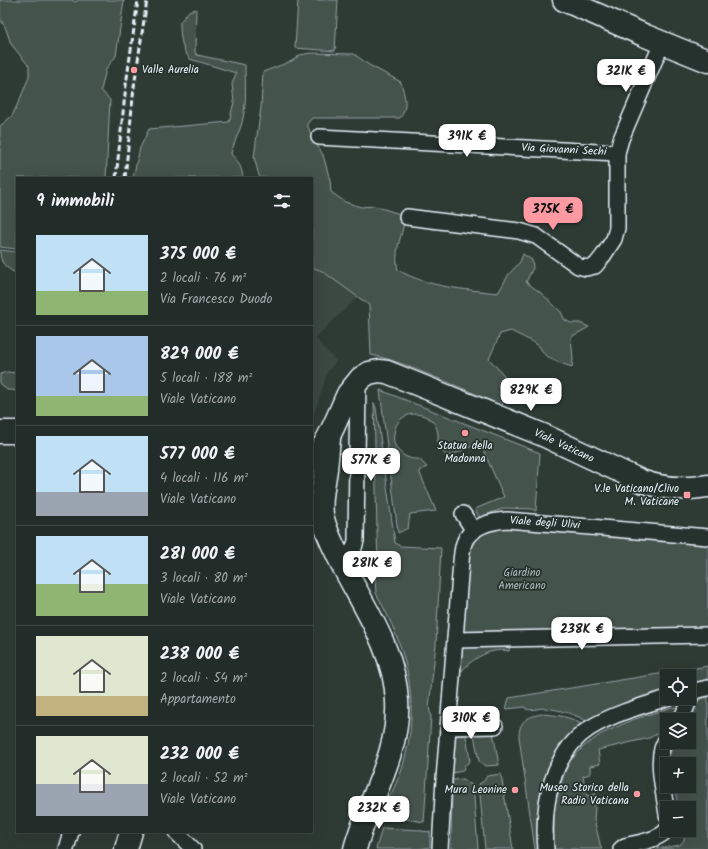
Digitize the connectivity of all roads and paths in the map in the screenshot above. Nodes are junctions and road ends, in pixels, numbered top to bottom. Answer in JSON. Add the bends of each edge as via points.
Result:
{"nodes":[{"id":1,"x":564,"y":0,"type":"edge"},
{"id":2,"x":662,"y":43,"type":"junction"},
{"id":3,"x":708,"y":61,"type":"edge"},
{"id":4,"x":319,"y":137,"type":"dead end"},
{"id":5,"x":617,"y":153,"type":"junction"},
{"id":6,"x":407,"y":216,"type":"dead end"},
{"id":7,"x":358,"y":381,"type":"junction"},
{"id":8,"x":0,"y":432,"type":"edge"},
{"id":9,"x":16,"y":432,"type":"edge"},
{"id":10,"x":330,"y":434,"type":"junction"},
{"id":11,"x":313,"y":459,"type":"edge"},
{"id":12,"x":708,"y":482,"type":"edge"},
{"id":13,"x":708,"y":486,"type":"edge"},
{"id":14,"x":313,"y":501,"type":"edge"},
{"id":15,"x":463,"y":514,"type":"dead end"},
{"id":16,"x":323,"y":519,"type":"junction"},
{"id":17,"x":474,"y":531,"type":"junction"},
{"id":18,"x":708,"y":537,"type":"edge"},
{"id":19,"x":339,"y":558,"type":"junction"},
{"id":20,"x":708,"y":635,"type":"edge"},
{"id":21,"x":455,"y":640,"type":"junction"},
{"id":22,"x":708,"y":688,"type":"edge"},
{"id":23,"x":696,"y":690,"type":"edge"},
{"id":24,"x":660,"y":700,"type":"edge"},
{"id":25,"x":494,"y":726,"type":"dead end"},
{"id":26,"x":448,"y":727,"type":"junction"},
{"id":27,"x":662,"y":749,"type":"edge"},
{"id":28,"x":665,"y":801,"type":"edge"},
{"id":29,"x":71,"y":833,"type":"edge"},
{"id":30,"x":131,"y":833,"type":"edge"},
{"id":31,"x":177,"y":833,"type":"edge"},
{"id":32,"x":660,"y":836,"type":"edge"},
{"id":33,"x":66,"y":849,"type":"edge"},
{"id":34,"x":126,"y":849,"type":"edge"},
{"id":35,"x":192,"y":849,"type":"edge"},
{"id":36,"x":355,"y":849,"type":"edge"},
{"id":37,"x":440,"y":849,"type":"edge"},
{"id":38,"x":546,"y":849,"type":"edge"},
{"id":39,"x":621,"y":849,"type":"edge"}],
"edges":[{"from":1,"to":2,"type":"street"},
{"from":2,"to":3,"type":"street"},
{"from":2,"to":5,"type":"street"},
{"from":4,"to":5,"type":"street","name":"Via Giovanni Sechi"},
{"from":5,"to":6,"type":"street","via":[[614,239],[592,268],[578,266],[536,236],[519,231]]},
{"from":7,"to":10,"type":"street","name":"Viale Vaticano","via":[[348,394]]},
{"from":7,"to":13,"type":"street","name":"Viale Vaticano","via":[[372,371],[387,372],[543,435],[641,481],[671,488]]},
{"from":7,"to":19,"type":"street","via":[[356,541],[353,551]]},
{"from":8,"to":9,"type":"street"},
{"from":10,"to":11,"type":"street","name":"Viale Vaticano"},
{"from":10,"to":16,"type":"street","name":"Viale Vaticano","via":[[321,504]]},
{"from":12,"to":13,"type":"street"},
{"from":14,"to":16,"type":"street","name":"Viale Vaticano"},
{"from":15,"to":17,"type":"street"},
{"from":16,"to":19,"type":"street","name":"Viale Vaticano"},
{"from":17,"to":18,"type":"street","name":"Viale degli Ulivi","via":[[496,521],[508,520]]},
{"from":17,"to":21,"type":"street","via":[[464,543]]},
{"from":19,"to":36,"type":"street","name":"Viale Vaticano","via":[[383,643],[395,678],[398,702],[386,764]]},
{"from":20,"to":21,"type":"street"},
{"from":21,"to":26,"type":"street"},
{"from":22,"to":23,"type":"street"},
{"from":24,"to":38,"type":"street","via":[[607,719],[589,729],[570,746],[554,773],[551,784],[545,822]]},
{"from":25,"to":26,"type":"street"},
{"from":26,"to":37,"type":"street"},
{"from":27,"to":28,"type":"street","via":[[661,774]]},
{"from":29,"to":33,"type":"street"},
{"from":30,"to":34,"type":"street"},
{"from":31,"to":35,"type":"street"},
{"from":32,"to":39,"type":"street"}]}
